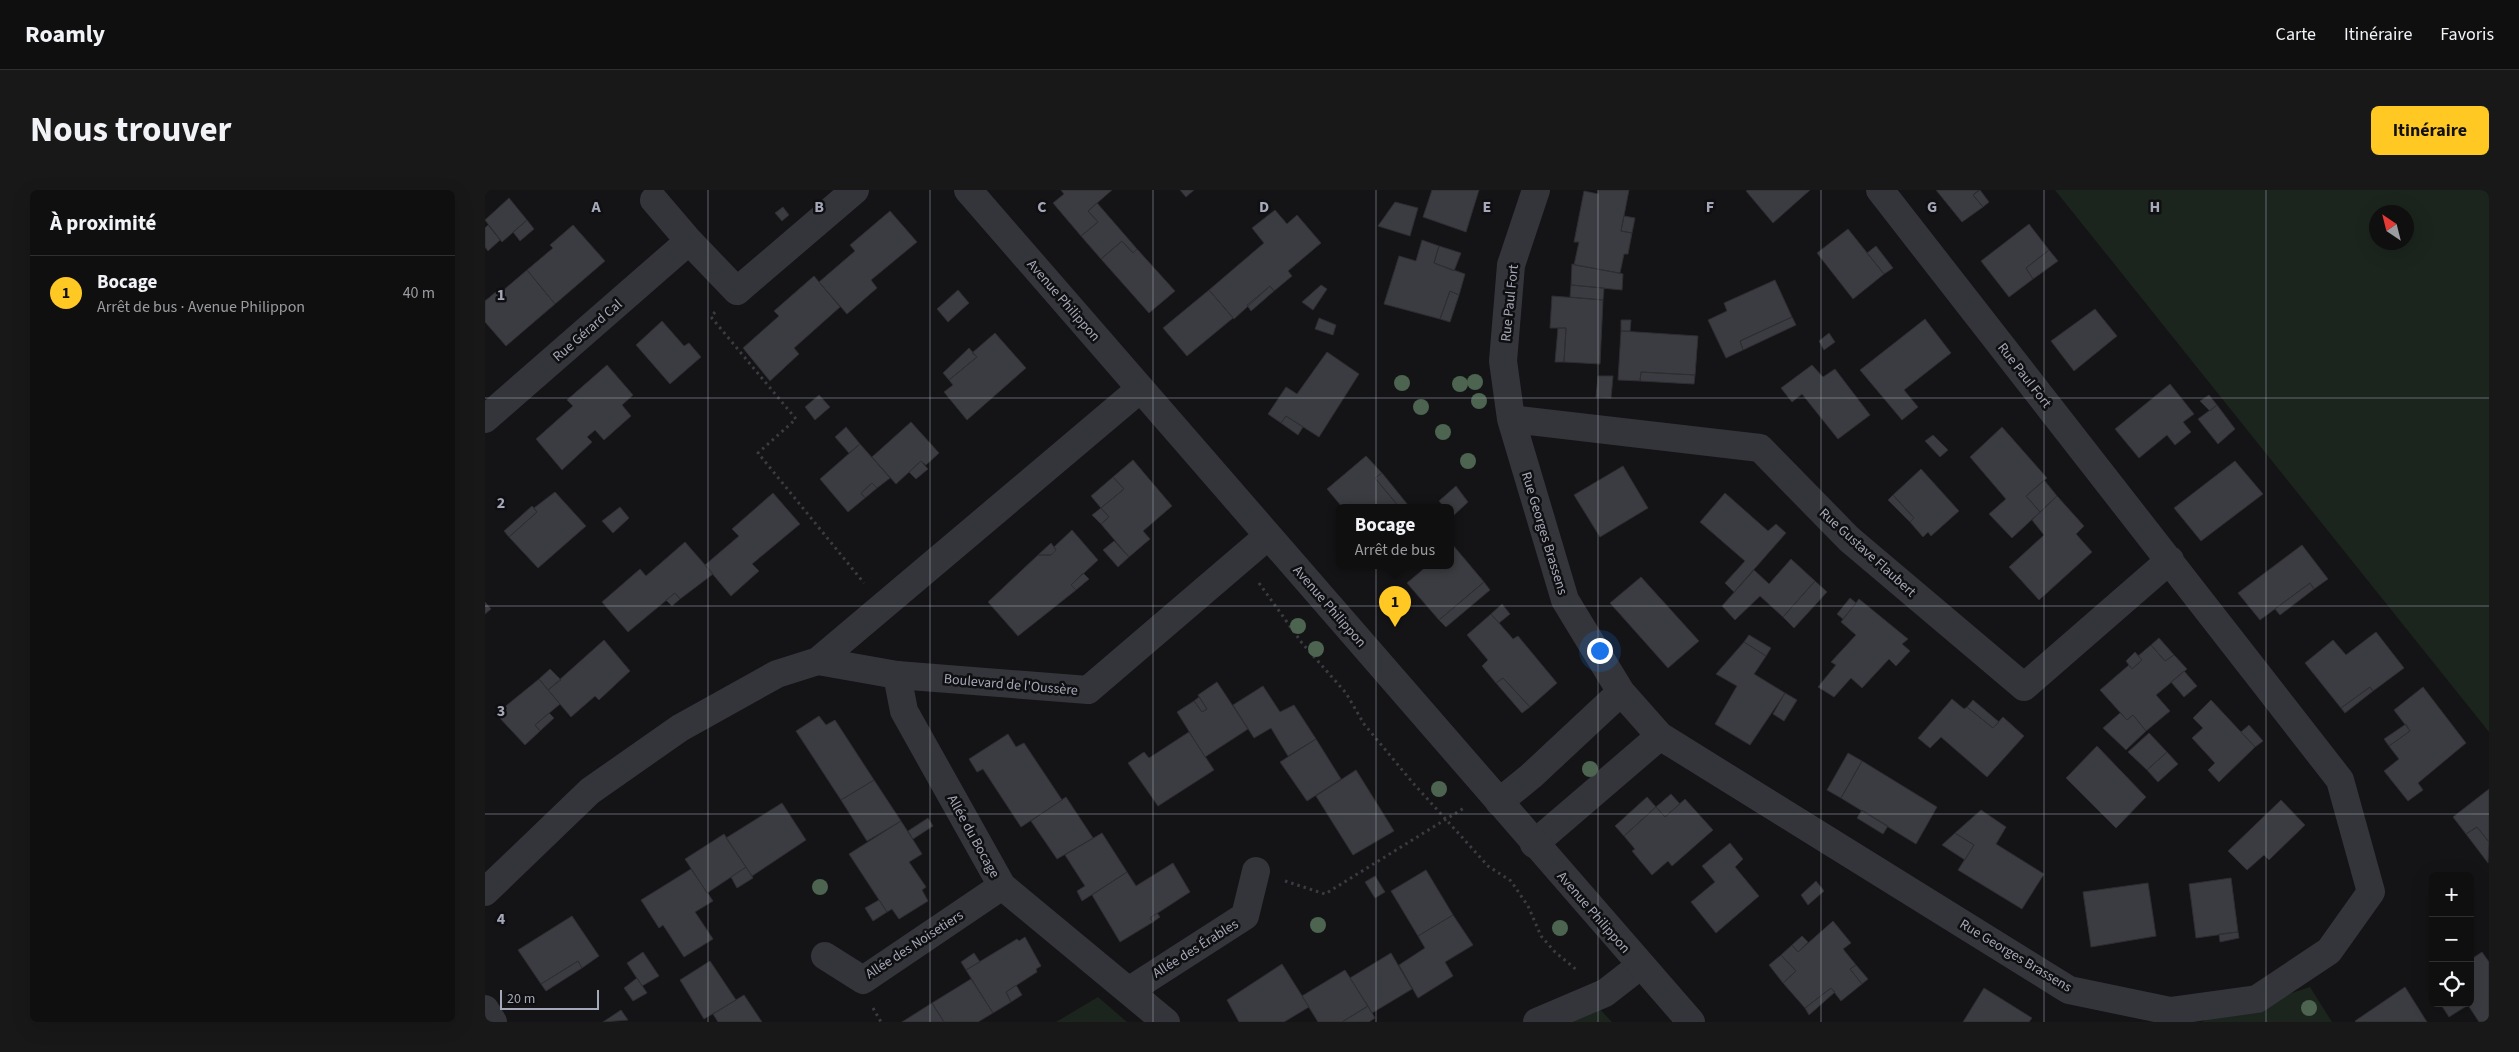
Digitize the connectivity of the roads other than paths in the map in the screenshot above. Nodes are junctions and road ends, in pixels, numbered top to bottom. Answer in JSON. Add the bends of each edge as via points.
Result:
{"nodes":[{"id":1,"x":855,"y":190,"type":"edge"},
{"id":2,"x":968,"y":190,"type":"edge"},
{"id":3,"x":1536,"y":190,"type":"edge"},
{"id":4,"x":1880,"y":190,"type":"edge"},
{"id":5,"x":654,"y":200,"type":"dead end"},
{"id":6,"x":689,"y":241,"type":"junction"},
{"id":7,"x":1141,"y":389,"type":"junction"},
{"id":8,"x":485,"y":419,"type":"edge"},
{"id":9,"x":1511,"y":419,"type":"junction"},
{"id":10,"x":1268,"y":536,"type":"junction"},
{"id":11,"x":2170,"y":560,"type":"junction"},
{"id":12,"x":818,"y":661,"type":"junction"},
{"id":13,"x":897,"y":674,"type":"junction"},
{"id":14,"x":1621,"y":692,"type":"junction"},
{"id":15,"x":1660,"y":736,"type":"junction"},
{"id":16,"x":1495,"y":797,"type":"junction"},
{"id":17,"x":1534,"y":844,"type":"junction"},
{"id":18,"x":1256,"y":871,"type":"road end"},
{"id":19,"x":1002,"y":886,"type":"junction"},
{"id":20,"x":485,"y":892,"type":"edge"},
{"id":21,"x":825,"y":956,"type":"dead end"},
{"id":22,"x":1641,"y":965,"type":"junction"},
{"id":23,"x":1130,"y":990,"type":"junction"},
{"id":24,"x":485,"y":1009,"type":"edge"},
{"id":25,"x":493,"y":1022,"type":"edge"},
{"id":26,"x":1166,"y":1022,"type":"edge"},
{"id":27,"x":1537,"y":1022,"type":"edge"},
{"id":28,"x":1691,"y":1022,"type":"edge"}],
"edges":[{"from":1,"to":6,"type":"street","via":[[737,291]]},
{"from":2,"to":7,"type":"street","name":"Avenue Philippon"},
{"from":3,"to":9,"type":"street","name":"Rue Paul Fort","via":[[1511,265],[1503,361]]},
{"from":4,"to":11,"type":"street","name":"Rue Paul Fort"},
{"from":5,"to":6,"type":"street"},
{"from":6,"to":8,"type":"street","name":"Rue Gérard Cal"},
{"from":7,"to":10,"type":"street","name":"Avenue Philippon"},
{"from":7,"to":12,"type":"street","name":"Boulevard de l'Oussère"},
{"from":9,"to":11,"type":"street","name":"Rue Gustave Flaubert","via":[[1760,448],[1849,539],[2024,687]]},
{"from":9,"to":14,"type":"street","name":"Rue Georges Brassens","via":[[1565,600]]},
{"from":10,"to":13,"type":"street","name":"Boulevard de l'Oussère","via":[[1088,690]]},
{"from":10,"to":16,"type":"street","name":"Avenue Philippon"},
{"from":11,"to":15,"type":"street","name":"Rue Georges Brassens","via":[[2340,780],[2371,892],[2329,952],[2257,999],[2170,1011],[2069,990]]},
{"from":12,"to":13,"type":"street","name":"Boulevard de l'Oussère"},
{"from":12,"to":20,"type":"street","name":"Boulevard de l'Oussère","via":[[777,674],[680,728],[590,791]]},
{"from":13,"to":19,"type":"street","name":"Allée du Bocage","via":[[904,711]]},
{"from":14,"to":15,"type":"street","name":"Rue Georges Brassens"},
{"from":14,"to":16,"type":"street","via":[[1531,776]]},
{"from":15,"to":17,"type":"street"},
{"from":16,"to":17,"type":"street","name":"Avenue Philippon"},
{"from":17,"to":22,"type":"street","name":"Avenue Philippon"},
{"from":18,"to":23,"type":"street","name":"Allée des Érables","via":[[1245,916]]},
{"from":19,"to":21,"type":"street","name":"Allée des Noisetiers","via":[[863,980]]},
{"from":19,"to":23,"type":"street","name":"Allée du Bocage"},
{"from":22,"to":27,"type":"street","via":[[1601,994]]},
{"from":22,"to":28,"type":"street","name":"Avenue Philippon"},
{"from":23,"to":26,"type":"street","name":"Allée du Bocage"},
{"from":24,"to":25,"type":"street"}]}
